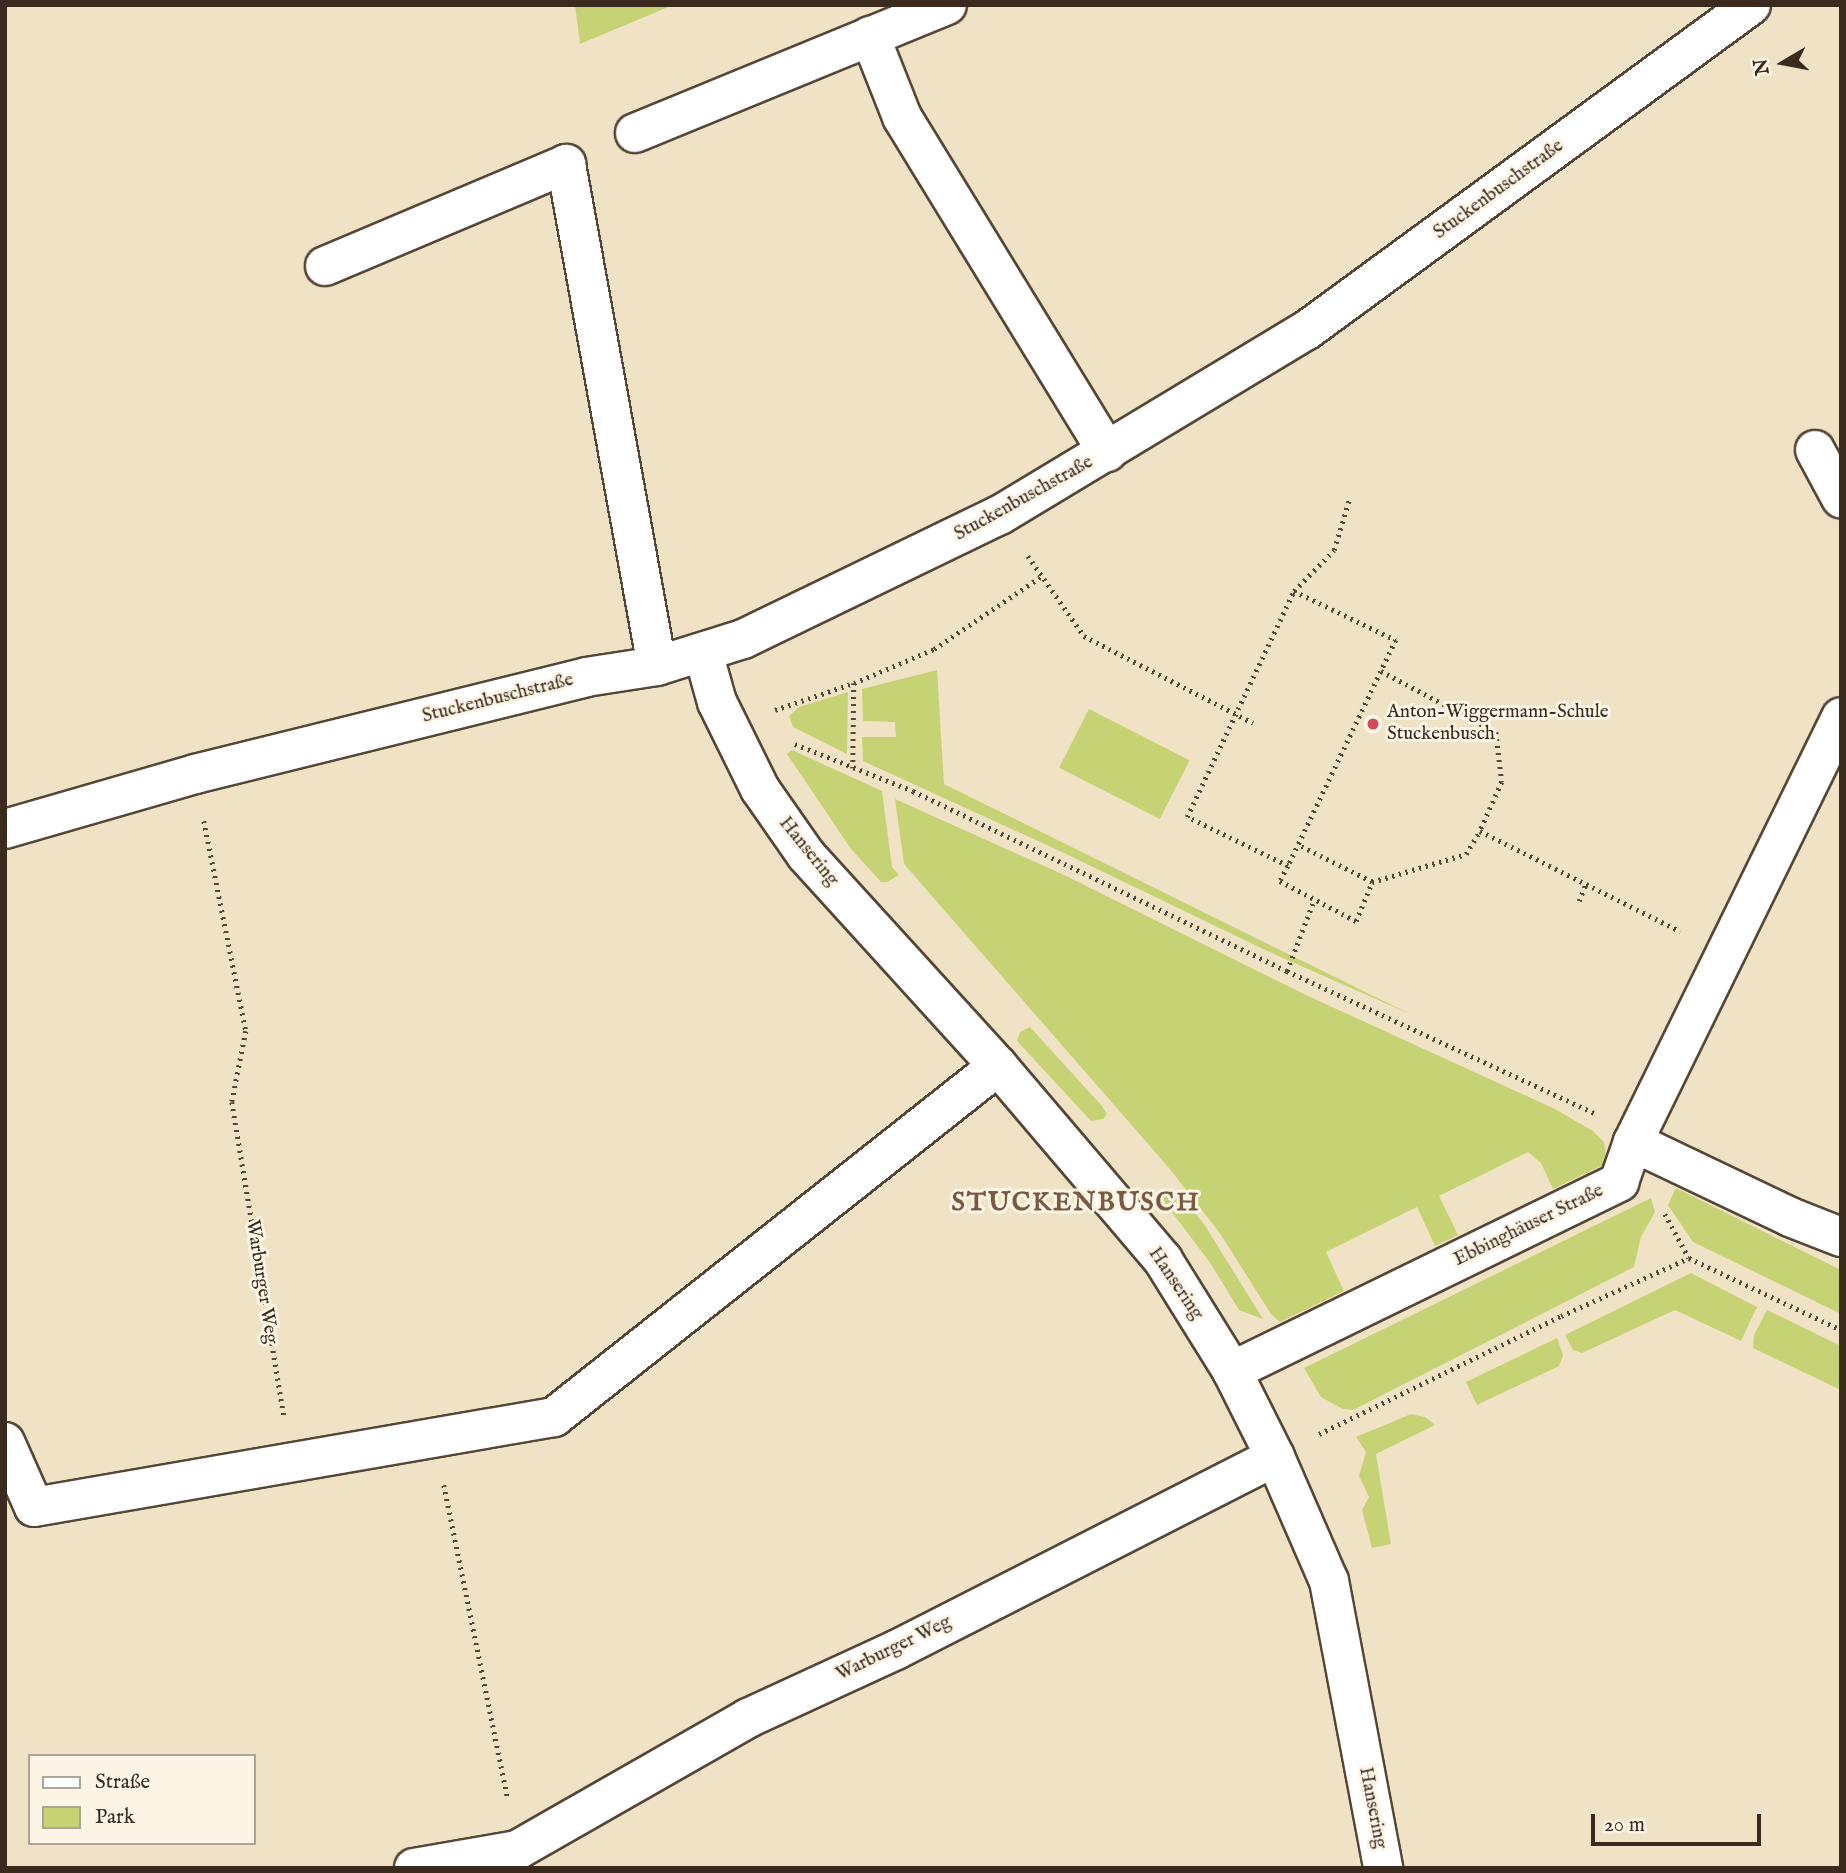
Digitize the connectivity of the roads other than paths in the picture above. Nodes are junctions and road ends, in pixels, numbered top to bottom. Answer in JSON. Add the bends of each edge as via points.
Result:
{"nodes":[{"id":1,"x":947,"y":5,"type":"edge"},
{"id":2,"x":1751,"y":5,"type":"edge"},
{"id":3,"x":870,"y":36,"type":"junction"},
{"id":4,"x":635,"y":133,"type":"dead end"},
{"id":5,"x":325,"y":266,"type":"dead end"},
{"id":6,"x":1815,"y":450,"type":"dead end"},
{"id":7,"x":1107,"y":452,"type":"junction"},
{"id":8,"x":1841,"y":498,"type":"edge"},
{"id":9,"x":703,"y":652,"type":"junction"},
{"id":10,"x":657,"y":666,"type":"junction"},
{"id":11,"x":1841,"y":717,"type":"edge"},
{"id":12,"x":5,"y":829,"type":"edge"},
{"id":13,"x":998,"y":1066,"type":"junction"},
{"id":14,"x":1633,"y":1142,"type":"junction"},
{"id":15,"x":1841,"y":1237,"type":"edge"},
{"id":16,"x":1232,"y":1371,"type":"junction"},
{"id":17,"x":5,"y":1442,"type":"edge"},
{"id":18,"x":1275,"y":1457,"type":"junction"},
{"id":19,"x":519,"y":1859,"type":"edge"},
{"id":20,"x":414,"y":1868,"type":"edge"},
{"id":21,"x":1383,"y":1868,"type":"edge"}],
"edges":[{"from":1,"to":3,"type":"street"},
{"from":2,"to":7,"type":"street","name":"Stuckenbuschstraße","via":[[1307,330]]},
{"from":3,"to":4,"type":"street"},
{"from":3,"to":7,"type":"street","via":[[902,117]]},
{"from":5,"to":10,"type":"street","via":[[566,164]]},
{"from":6,"to":8,"type":"street"},
{"from":7,"to":9,"type":"street","name":"Stuckenbuschstraße","via":[[1000,515],[743,639]]},
{"from":9,"to":10,"type":"street","name":"Stuckenbuschstraße"},
{"from":9,"to":13,"type":"street","name":"Hansering","via":[[717,702],[760,789],[806,855]]},
{"from":10,"to":12,"type":"street","name":"Stuckenbuschstraße","via":[[586,677],[195,774]]},
{"from":11,"to":14,"type":"street","name":"Ebbinghäuser Straße"},
{"from":13,"to":16,"type":"street","name":"Hansering","via":[[1163,1260]]},
{"from":13,"to":17,"type":"street","via":[[554,1417],[34,1507]]},
{"from":14,"to":15,"type":"street"},
{"from":14,"to":16,"type":"street","name":"Ebbinghäuser Straße","via":[[1619,1182]]},
{"from":16,"to":18,"type":"street","name":"Hansering"},
{"from":18,"to":19,"type":"street","name":"Warburger Weg","via":[[897,1650],[748,1718]]},
{"from":18,"to":21,"type":"street","name":"Hansering","via":[[1329,1581]]},
{"from":19,"to":20,"type":"street","name":"Warburger Weg"}]}
